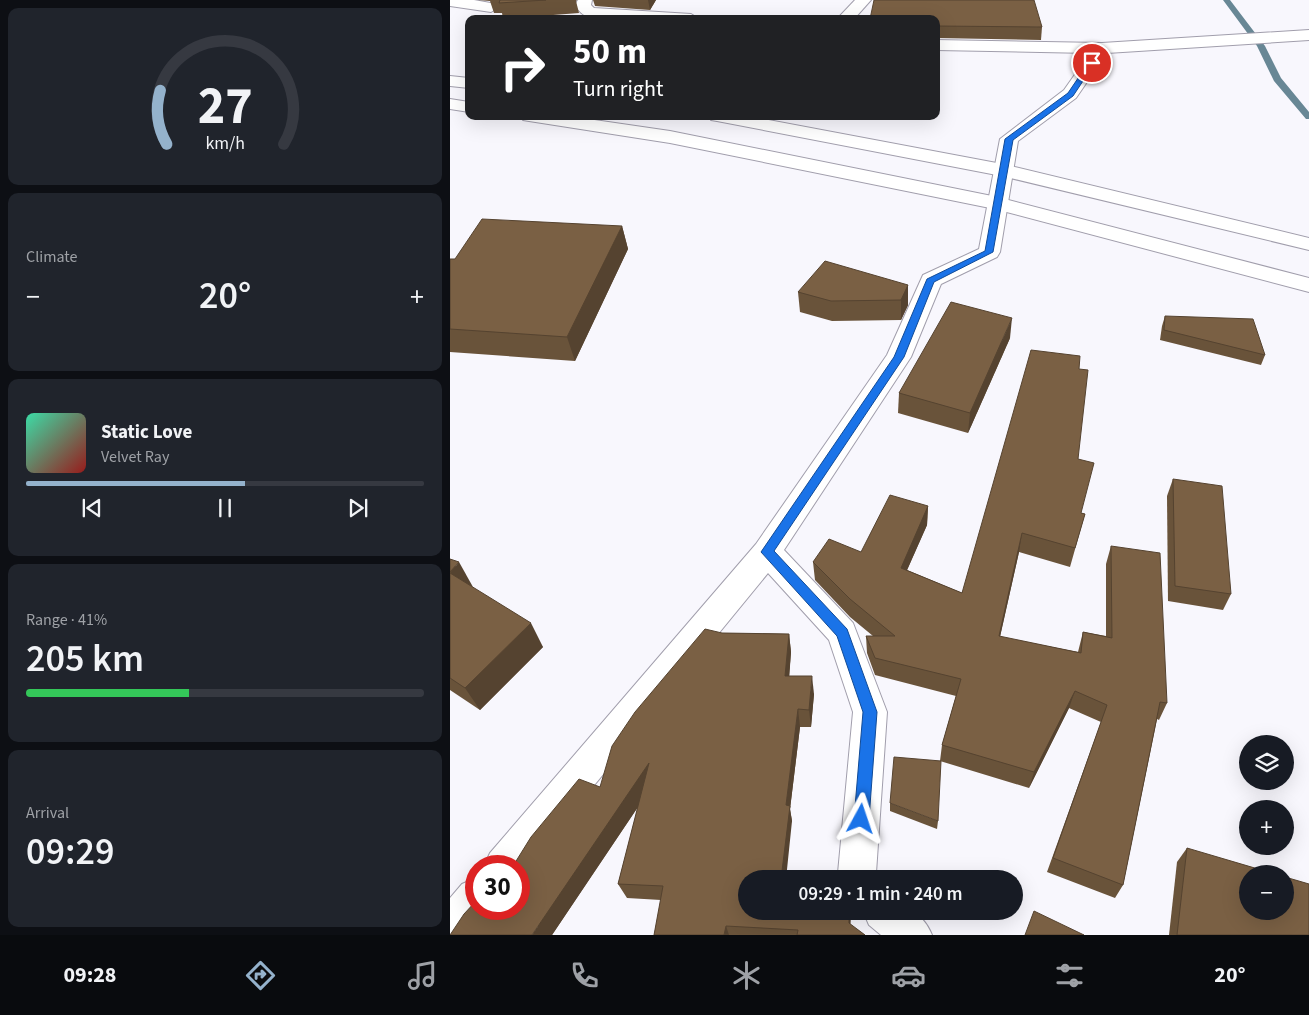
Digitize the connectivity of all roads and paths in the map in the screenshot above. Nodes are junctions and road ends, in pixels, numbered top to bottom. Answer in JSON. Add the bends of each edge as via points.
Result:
{"nodes":[{"id":1,"x":585,"y":0,"type":"edge"},
{"id":2,"x":864,"y":0,"type":"edge"},
{"id":3,"x":450,"y":1,"type":"edge"},
{"id":4,"x":491,"y":7,"type":"dead end"},
{"id":5,"x":633,"y":15,"type":"edge"},
{"id":6,"x":849,"y":15,"type":"edge"},
{"id":7,"x":1302,"y":35,"type":"edge"},
{"id":8,"x":940,"y":45,"type":"edge"},
{"id":9,"x":1102,"y":48,"type":"junction"},
{"id":10,"x":450,"y":81,"type":"edge"},
{"id":11,"x":465,"y":83,"type":"edge"},
{"id":12,"x":450,"y":104,"type":"edge"},
{"id":13,"x":465,"y":106,"type":"edge"},
{"id":14,"x":557,"y":120,"type":"edge"},
{"id":15,"x":738,"y":120,"type":"edge"},
{"id":16,"x":1002,"y":170,"type":"junction"},
{"id":17,"x":997,"y":203,"type":"junction"},
{"id":18,"x":1309,"y":244,"type":"edge"},
{"id":19,"x":1309,"y":285,"type":"edge"},
{"id":20,"x":767,"y":552,"type":"junction"},
{"id":21,"x":512,"y":855,"type":"edge"},
{"id":22,"x":857,"y":870,"type":"edge"},
{"id":23,"x":465,"y":911,"type":"edge"},
{"id":24,"x":894,"y":920,"type":"edge"},
{"id":25,"x":450,"y":922,"type":"edge"},
{"id":26,"x":912,"y":935,"type":"edge"}],
"edges":[{"from":1,"to":5,"type":"street","via":[[584,6],[589,12]]},
{"from":2,"to":6,"type":"street"},
{"from":3,"to":4,"type":"street"},
{"from":7,"to":9,"type":"street"},
{"from":8,"to":9,"type":"street"},
{"from":9,"to":16,"type":"street","via":[[1070,94],[1009,139]]},
{"from":10,"to":11,"type":"street"},
{"from":12,"to":13,"type":"street"},
{"from":14,"to":17,"type":"street","via":[[670,137]]},
{"from":15,"to":16,"type":"street"},
{"from":16,"to":17,"type":"street"},
{"from":16,"to":18,"type":"street"},
{"from":17,"to":19,"type":"street"},
{"from":17,"to":20,"type":"street","via":[[989,252],[930,280],[899,357]]},
{"from":20,"to":21,"type":"street"},
{"from":20,"to":22,"type":"street","via":[[842,633],[870,712]]},
{"from":23,"to":25,"type":"street"},
{"from":24,"to":26,"type":"street"}]}
